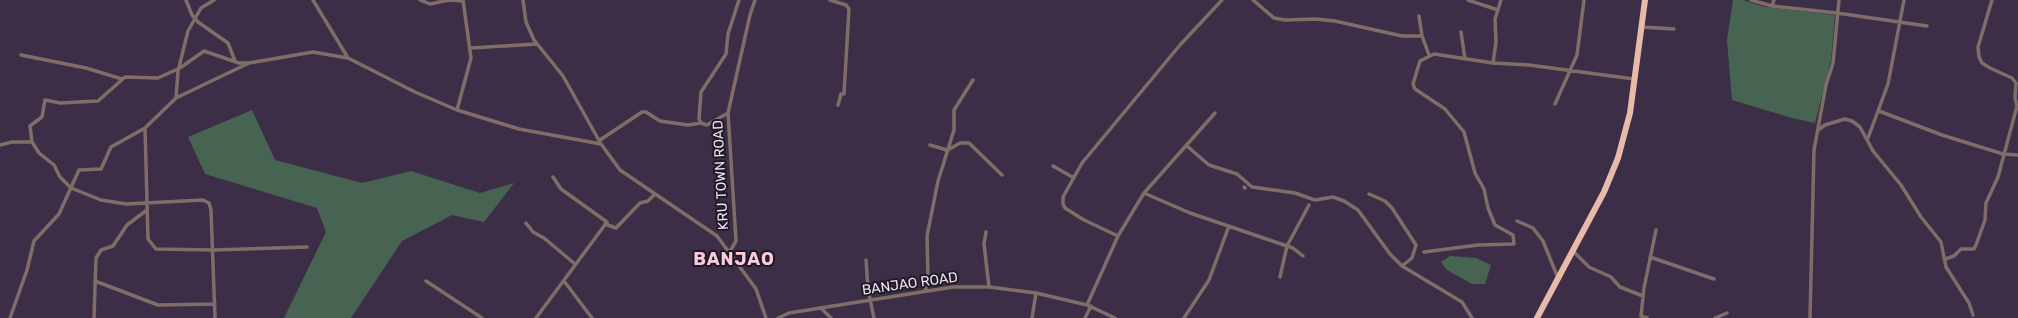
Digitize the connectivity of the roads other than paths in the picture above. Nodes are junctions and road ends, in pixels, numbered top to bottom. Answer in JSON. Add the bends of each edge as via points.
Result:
{"nodes":[{"id":1,"x":186,"y":0,"type":"edge"},
{"id":2,"x":214,"y":0,"type":"edge"},
{"id":3,"x":313,"y":0,"type":"edge"},
{"id":4,"x":420,"y":0,"type":"edge"},
{"id":5,"x":463,"y":0,"type":"edge"},
{"id":6,"x":522,"y":0,"type":"edge"},
{"id":7,"x":739,"y":0,"type":"edge"},
{"id":8,"x":755,"y":0,"type":"edge"},
{"id":9,"x":830,"y":0,"type":"edge"},
{"id":10,"x":1222,"y":0,"type":"edge"},
{"id":11,"x":1253,"y":0,"type":"edge"},
{"id":12,"x":1468,"y":0,"type":"edge"},
{"id":13,"x":1501,"y":0,"type":"edge"},
{"id":14,"x":1584,"y":0,"type":"edge"},
{"id":15,"x":1645,"y":0,"type":"edge"},
{"id":16,"x":1751,"y":0,"type":"edge"},
{"id":17,"x":1774,"y":0,"type":"edge"},
{"id":18,"x":1839,"y":0,"type":"edge"},
{"id":19,"x":1904,"y":0,"type":"edge"},
{"id":20,"x":1992,"y":0,"type":"edge"},
{"id":21,"x":1772,"y":6,"type":"junction"},
{"id":22,"x":1498,"y":10,"type":"junction"},
{"id":23,"x":1837,"y":13,"type":"junction"},
{"id":24,"x":1418,"y":16,"type":"dead end"},
{"id":25,"x":194,"y":18,"type":"junction"},
{"id":26,"x":1898,"y":22,"type":"junction"},
{"id":27,"x":1927,"y":26,"type":"dead end"},
{"id":28,"x":1641,"y":27,"type":"junction"},
{"id":29,"x":1674,"y":29,"type":"dead end"},
{"id":30,"x":1462,"y":32,"type":"dead end"},
{"id":31,"x":1422,"y":36,"type":"junction"},
{"id":32,"x":537,"y":44,"type":"junction"},
{"id":33,"x":471,"y":48,"type":"junction"},
{"id":34,"x":21,"y":56,"type":"dead end"},
{"id":35,"x":1429,"y":56,"type":"junction"},
{"id":36,"x":348,"y":58,"type":"junction"},
{"id":37,"x":1465,"y":58,"type":"junction"},
{"id":38,"x":235,"y":62,"type":"junction"},
{"id":39,"x":249,"y":63,"type":"junction"},
{"id":40,"x":1493,"y":63,"type":"junction"},
{"id":41,"x":180,"y":68,"type":"junction"},
{"id":42,"x":1571,"y":70,"type":"junction"},
{"id":43,"x":122,"y":79,"type":"junction"},
{"id":44,"x":1634,"y":79,"type":"junction"},
{"id":45,"x":973,"y":80,"type":"dead end"},
{"id":46,"x":176,"y":98,"type":"junction"},
{"id":47,"x":1555,"y":104,"type":"dead end"},
{"id":48,"x":838,"y":105,"type":"dead end"},
{"id":49,"x":457,"y":110,"type":"junction"},
{"id":50,"x":1879,"y":111,"type":"junction"},
{"id":51,"x":728,"y":113,"type":"junction"},
{"id":52,"x":1215,"y":113,"type":"dead end"},
{"id":53,"x":701,"y":123,"type":"junction"},
{"id":54,"x":145,"y":128,"type":"junction"},
{"id":55,"x":1818,"y":131,"type":"junction"},
{"id":56,"x":1868,"y":138,"type":"junction"},
{"id":57,"x":32,"y":142,"type":"junction"},
{"id":58,"x":600,"y":142,"type":"junction"},
{"id":59,"x":0,"y":145,"type":"edge"},
{"id":60,"x":930,"y":145,"type":"dead end"},
{"id":61,"x":1187,"y":146,"type":"junction"},
{"id":62,"x":946,"y":151,"type":"junction"},
{"id":63,"x":2003,"y":154,"type":"junction"},
{"id":64,"x":2018,"y":155,"type":"edge"},
{"id":65,"x":1053,"y":166,"type":"dead end"},
{"id":66,"x":1002,"y":174,"type":"dead end"},
{"id":67,"x":553,"y":177,"type":"dead end"},
{"id":68,"x":1074,"y":178,"type":"junction"},
{"id":69,"x":71,"y":188,"type":"junction"},
{"id":70,"x":1144,"y":193,"type":"junction"},
{"id":71,"x":654,"y":194,"type":"junction"},
{"id":72,"x":1369,"y":194,"type":"dead end"},
{"id":73,"x":148,"y":204,"type":"junction"},
{"id":74,"x":1309,"y":205,"type":"dead end"},
{"id":75,"x":148,"y":210,"type":"junction"},
{"id":76,"x":1517,"y":221,"type":"dead end"},
{"id":77,"x":526,"y":223,"type":"dead end"},
{"id":78,"x":605,"y":224,"type":"junction"},
{"id":79,"x":1229,"y":226,"type":"junction"},
{"id":80,"x":1656,"y":230,"type":"dead end"},
{"id":81,"x":986,"y":232,"type":"dead end"},
{"id":82,"x":1118,"y":236,"type":"junction"},
{"id":83,"x":1287,"y":246,"type":"junction"},
{"id":84,"x":307,"y":247,"type":"dead end"},
{"id":85,"x":213,"y":250,"type":"junction"},
{"id":86,"x":1573,"y":251,"type":"junction"},
{"id":87,"x":1424,"y":252,"type":"dead end"},
{"id":88,"x":729,"y":253,"type":"junction"},
{"id":89,"x":1303,"y":256,"type":"dead end"},
{"id":90,"x":1650,"y":257,"type":"junction"},
{"id":91,"x":1945,"y":259,"type":"junction"},
{"id":92,"x":866,"y":260,"type":"dead end"},
{"id":93,"x":575,"y":264,"type":"junction"},
{"id":94,"x":1402,"y":266,"type":"junction"},
{"id":95,"x":1280,"y":277,"type":"dead end"},
{"id":96,"x":1558,"y":278,"type":"junction"},
{"id":97,"x":1714,"y":280,"type":"dead end"},
{"id":98,"x":95,"y":281,"type":"junction"},
{"id":99,"x":426,"y":281,"type":"dead end"},
{"id":100,"x":564,"y":281,"type":"junction"},
{"id":101,"x":989,"y":287,"type":"junction"},
{"id":102,"x":925,"y":291,"type":"junction"},
{"id":103,"x":1036,"y":293,"type":"junction"},
{"id":104,"x":1643,"y":296,"type":"junction"},
{"id":105,"x":870,"y":301,"type":"junction"},
{"id":106,"x":215,"y":304,"type":"junction"},
{"id":107,"x":1089,"y":306,"type":"junction"},
{"id":108,"x":821,"y":308,"type":"junction"},
{"id":109,"x":1727,"y":314,"type":"dead end"},
{"id":110,"x":1973,"y":315,"type":"dead end"},
{"id":111,"x":10,"y":318,"type":"edge"},
{"id":112,"x":94,"y":318,"type":"edge"},
{"id":113,"x":215,"y":318,"type":"edge"},
{"id":114,"x":482,"y":318,"type":"edge"},
{"id":115,"x":536,"y":318,"type":"edge"},
{"id":116,"x":592,"y":318,"type":"edge"},
{"id":117,"x":766,"y":318,"type":"edge"},
{"id":118,"x":778,"y":318,"type":"edge"},
{"id":119,"x":831,"y":318,"type":"edge"},
{"id":120,"x":874,"y":318,"type":"edge"},
{"id":121,"x":1032,"y":318,"type":"edge"},
{"id":122,"x":1085,"y":318,"type":"edge"},
{"id":123,"x":1115,"y":318,"type":"edge"},
{"id":124,"x":1184,"y":318,"type":"edge"},
{"id":125,"x":1472,"y":318,"type":"edge"},
{"id":126,"x":1537,"y":318,"type":"edge"},
{"id":127,"x":1647,"y":318,"type":"edge"},
{"id":128,"x":1715,"y":318,"type":"edge"},
{"id":129,"x":1810,"y":318,"type":"edge"}],
"edges":[{"from":1,"to":25,"type":"street"},
{"from":2,"to":25,"type":"street","via":[[201,8]]},
{"from":3,"to":36,"type":"street"},
{"from":4,"to":5,"type":"street","via":[[430,4]]},
{"from":5,"to":33,"type":"street"},
{"from":6,"to":32,"type":"street","via":[[526,22]]},
{"from":7,"to":53,"type":"street","via":[[728,34],[726,54],[701,92]]},
{"from":8,"to":51,"type":"street","name":"KRU TOWN ROAD"},
{"from":9,"to":48,"type":"street","via":[[846,5],[849,9],[843,94]]},
{"from":10,"to":68,"type":"street","via":[[1180,45],[1082,164]]},
{"from":11,"to":31,"type":"street","via":[[1274,18],[1334,21],[1402,36]]},
{"from":12,"to":22,"type":"street"},
{"from":13,"to":22,"type":"street"},
{"from":14,"to":42,"type":"street","via":[[1577,55]]},
{"from":15,"to":28,"type":"highway"},
{"from":16,"to":21,"type":"street"},
{"from":17,"to":21,"type":"street"},
{"from":18,"to":23,"type":"street"},
{"from":19,"to":26,"type":"street"},
{"from":20,"to":63,"type":"street","via":[[1978,47],[1979,57],[1982,63],[2012,78],[2016,83],[2017,106]]},
{"from":21,"to":23,"type":"street"},
{"from":22,"to":40,"type":"street","via":[[1495,19],[1496,42]]},
{"from":23,"to":26,"type":"street"},
{"from":23,"to":55,"type":"street","via":[[1833,63],[1826,85]]},
{"from":24,"to":31,"type":"street"},
{"from":25,"to":38,"type":"street","via":[[228,43]]},
{"from":25,"to":41,"type":"street","via":[[188,31]]},
{"from":26,"to":27,"type":"street"},
{"from":26,"to":50,"type":"street","via":[[1888,84]]},
{"from":28,"to":29,"type":"street"},
{"from":28,"to":44,"type":"highway"},
{"from":30,"to":37,"type":"street"},
{"from":31,"to":35,"type":"street"},
{"from":32,"to":33,"type":"street"},
{"from":32,"to":58,"type":"street","via":[[563,76]]},
{"from":33,"to":49,"type":"street","via":[[470,65]]},
{"from":34,"to":43,"type":"street","via":[[86,68]]},
{"from":35,"to":37,"type":"street","via":[[1434,54]]},
{"from":35,"to":87,"type":"street","via":[[1420,61],[1413,84],[1415,89],[1445,109],[1464,132],[1488,208],[1496,225],[1513,235],[1514,244],[1478,245]]},
{"from":36,"to":39,"type":"street","via":[[313,52]]},
{"from":36,"to":49,"type":"street"},
{"from":37,"to":40,"type":"street"},
{"from":38,"to":39,"type":"street"},
{"from":38,"to":41,"type":"street","via":[[204,51]]},
{"from":39,"to":46,"type":"street"},
{"from":40,"to":42,"type":"street"},
{"from":41,"to":43,"type":"street","via":[[158,78]]},
{"from":41,"to":46,"type":"street"},
{"from":42,"to":44,"type":"street"},
{"from":42,"to":47,"type":"street"},
{"from":43,"to":57,"type":"street","via":[[98,101],[60,103],[44,100],[42,117],[30,126]]},
{"from":44,"to":86,"type":"highway","via":[[1630,113],[1618,158],[1604,192]]},
{"from":45,"to":62,"type":"street","via":[[954,110],[954,130]]},
{"from":46,"to":54,"type":"street"},
{"from":49,"to":58,"type":"street","via":[[519,129]]},
{"from":50,"to":56,"type":"street"},
{"from":50,"to":63,"type":"street","via":[[1942,135]]},
{"from":51,"to":53,"type":"street","via":[[707,125]]},
{"from":51,"to":88,"type":"street","name":"KRU TOWN ROAD","via":[[736,241]]},
{"from":52,"to":61,"type":"street"},
{"from":53,"to":58,"type":"street","via":[[688,125],[660,121],[642,112]]},
{"from":54,"to":69,"type":"street","via":[[111,148],[101,169],[79,170]]},
{"from":54,"to":73,"type":"street"},
{"from":55,"to":56,"type":"street","via":[[1825,125],[1845,119],[1860,127]]},
{"from":55,"to":129,"type":"street","via":[[1814,150]]},
{"from":56,"to":91,"type":"street","via":[[1873,151],[1901,185],[1941,242]]},
{"from":57,"to":59,"type":"street"},
{"from":57,"to":69,"type":"street","via":[[38,153],[54,165],[60,177]]},
{"from":58,"to":71,"type":"street","via":[[620,170]]},
{"from":60,"to":62,"type":"street"},
{"from":61,"to":70,"type":"street"},
{"from":61,"to":94,"type":"street","via":[[1208,165],[1237,174],[1252,187],[1295,193],[1315,200],[1333,197],[1344,201],[1358,210],[1390,254]]},
{"from":62,"to":66,"type":"street","via":[[960,143],[969,143]]},
{"from":62,"to":102,"type":"street","via":[[927,236],[928,278]]},
{"from":63,"to":64,"type":"street"},
{"from":63,"to":91,"type":"street","via":[[1998,177],[1986,203],[1985,220],[1974,249],[1961,249],[1954,256]]},
{"from":65,"to":68,"type":"street"},
{"from":67,"to":78,"type":"street","via":[[561,189],[607,222]]},
{"from":68,"to":82,"type":"street","via":[[1062,200],[1065,208]]},
{"from":69,"to":73,"type":"street","via":[[101,200]]},
{"from":69,"to":111,"type":"street","via":[[59,214],[34,241]]},
{"from":70,"to":79,"type":"street"},
{"from":70,"to":82,"type":"street"},
{"from":71,"to":78,"type":"street","via":[[648,201],[640,203],[616,228]]},
{"from":71,"to":88,"type":"street","via":[[717,236]]},
{"from":72,"to":94,"type":"street","via":[[1385,201],[1392,208],[1416,245],[1412,258]]},
{"from":73,"to":75,"type":"street"},
{"from":73,"to":85,"type":"street","via":[[203,200],[209,202]]},
{"from":74,"to":83,"type":"street"},
{"from":75,"to":85,"type":"street","via":[[148,239],[156,249]]},
{"from":75,"to":98,"type":"street","via":[[127,225],[113,246],[101,250],[96,258]]},
{"from":76,"to":96,"type":"street","via":[[1533,228],[1543,241]]},
{"from":77,"to":93,"type":"street","via":[[533,232]]},
{"from":78,"to":93,"type":"street"},
{"from":79,"to":83,"type":"street"},
{"from":79,"to":124,"type":"street","via":[[1210,280]]},
{"from":80,"to":90,"type":"street"},
{"from":81,"to":101,"type":"street","via":[[984,244]]},
{"from":82,"to":107,"type":"street"},
{"from":83,"to":89,"type":"street"},
{"from":83,"to":95,"type":"street"},
{"from":84,"to":85,"type":"street"},
{"from":85,"to":106,"type":"street"},
{"from":86,"to":96,"type":"highway"},
{"from":86,"to":104,"type":"street","via":[[1589,267],[1611,277],[1620,288]]},
{"from":88,"to":117,"type":"street","via":[[756,289]]},
{"from":90,"to":97,"type":"street"},
{"from":90,"to":104,"type":"street"},
{"from":91,"to":110,"type":"street","via":[[1946,267],[1969,303]]},
{"from":92,"to":105,"type":"street"},
{"from":93,"to":100,"type":"street"},
{"from":94,"to":125,"type":"street","via":[[1462,302]]},
{"from":96,"to":126,"type":"highway"},
{"from":98,"to":106,"type":"street","via":[[158,305]]},
{"from":98,"to":112,"type":"street"},
{"from":99,"to":114,"type":"street"},
{"from":100,"to":115,"type":"street"},
{"from":100,"to":116,"type":"street"},
{"from":101,"to":102,"type":"street","name":"BANJAO ROAD","via":[[953,287]]},
{"from":101,"to":103,"type":"street","name":"BANJAO ROAD"},
{"from":102,"to":105,"type":"street","name":"BANJAO ROAD"},
{"from":103,"to":107,"type":"street","name":"BANJAO ROAD"},
{"from":103,"to":121,"type":"street"},
{"from":104,"to":127,"type":"street","via":[[1641,316]]},
{"from":105,"to":108,"type":"street","name":"BANJAO ROAD"},
{"from":105,"to":120,"type":"street"},
{"from":106,"to":113,"type":"street"},
{"from":107,"to":122,"type":"street"},
{"from":107,"to":123,"type":"street","name":"BANJAO ROAD"},
{"from":108,"to":118,"type":"street","name":"BANJAO ROAD","via":[[789,313]]},
{"from":108,"to":119,"type":"street"},
{"from":109,"to":128,"type":"street"}]}
